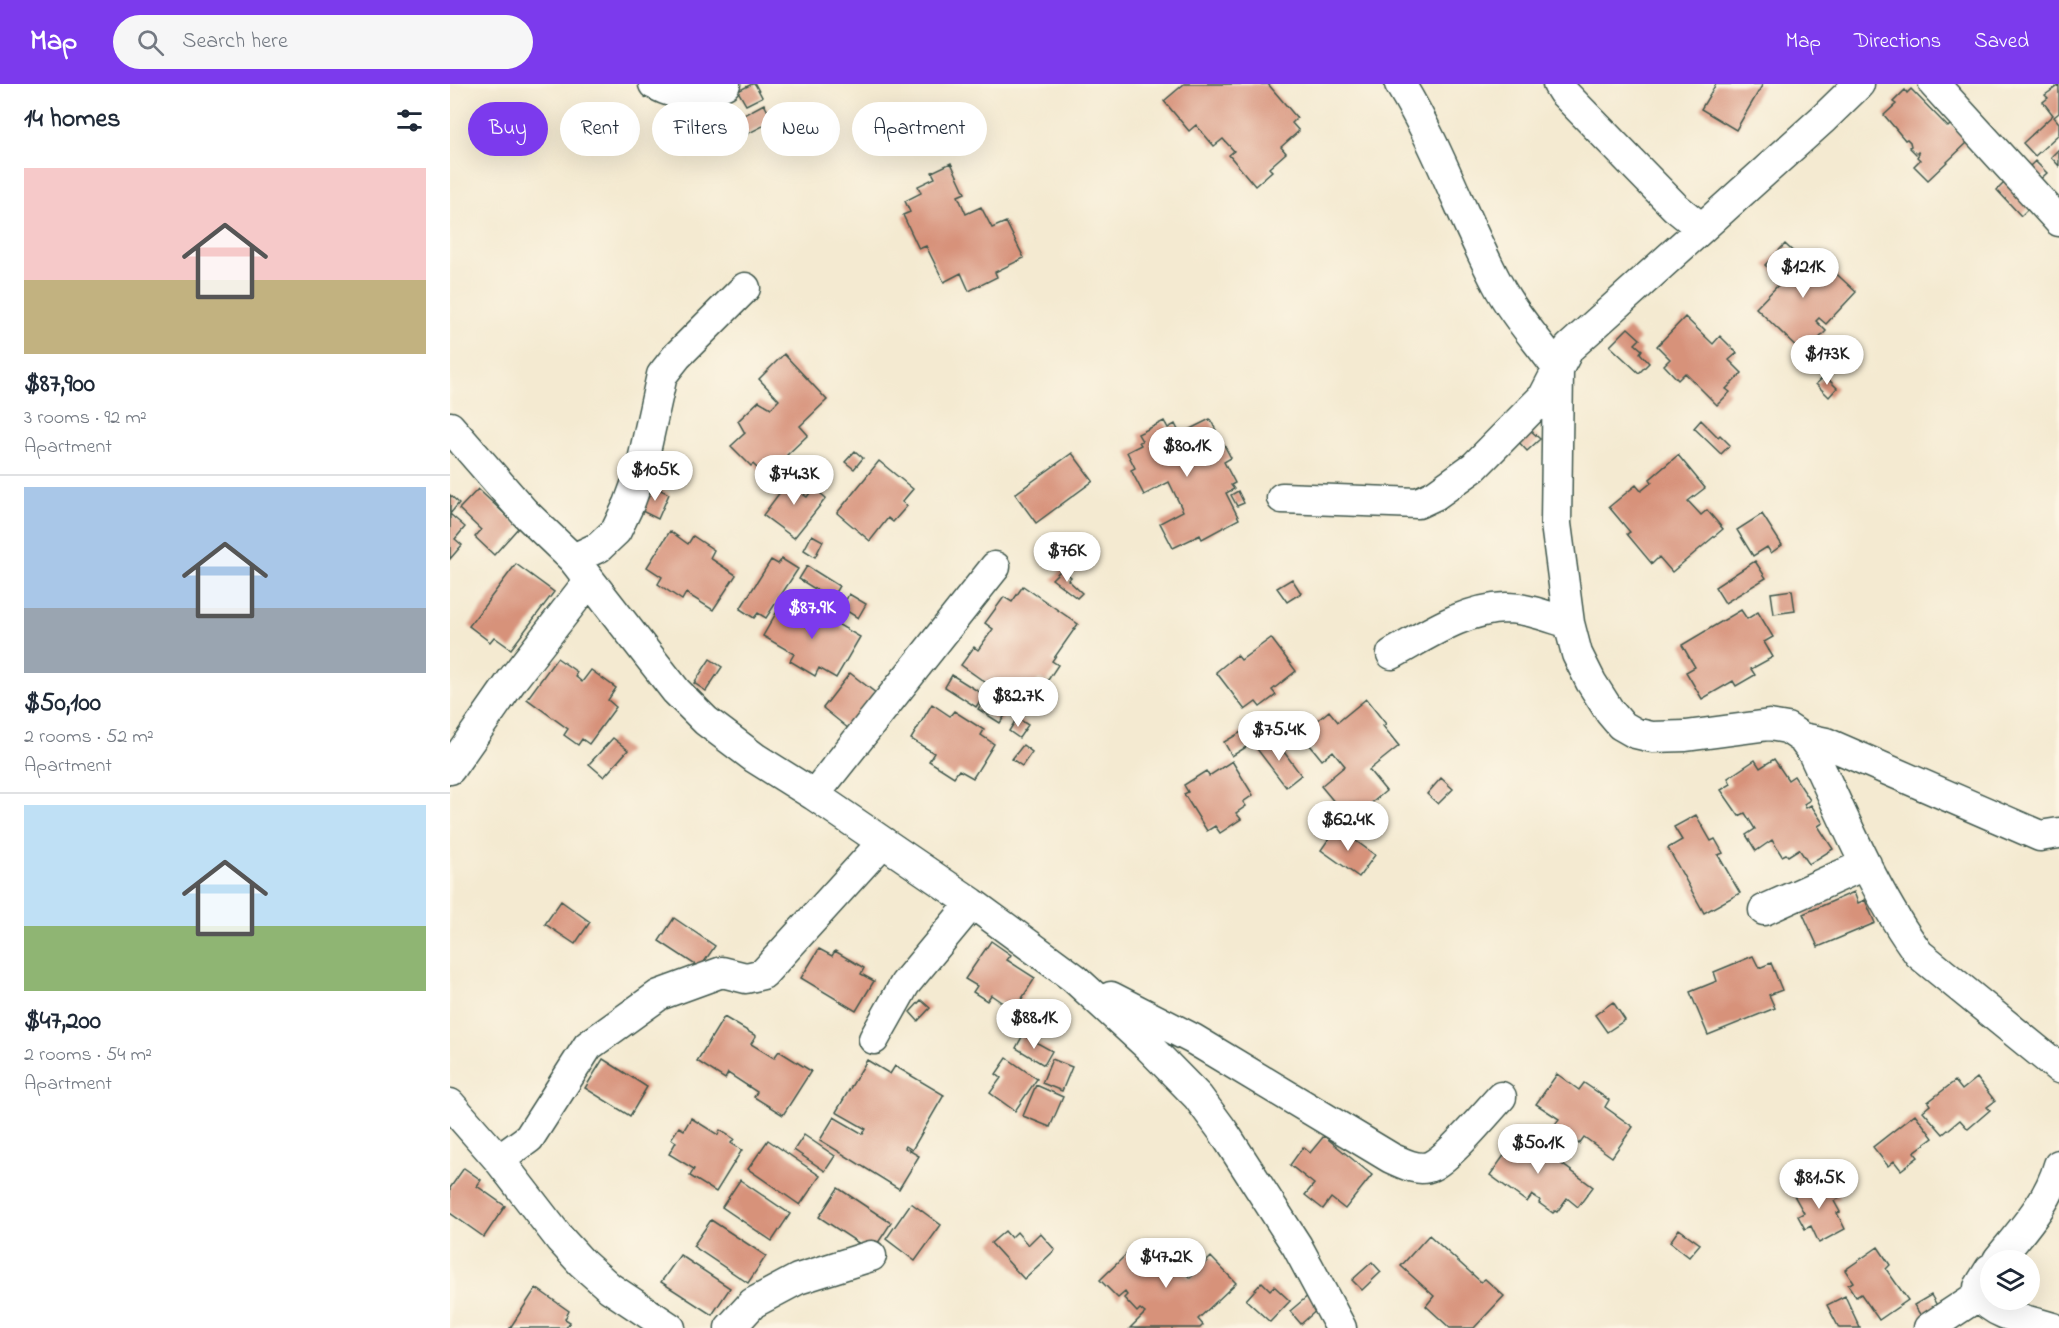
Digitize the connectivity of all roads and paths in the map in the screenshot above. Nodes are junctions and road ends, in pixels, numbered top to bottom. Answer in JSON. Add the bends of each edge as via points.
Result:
{"nodes":[{"id":1,"x":654,"y":84,"type":"edge"},
{"id":2,"x":725,"y":84,"type":"edge"},
{"id":3,"x":1400,"y":84,"type":"edge"},
{"id":4,"x":1558,"y":84,"type":"edge"},
{"id":5,"x":1859,"y":84,"type":"edge"},
{"id":6,"x":1934,"y":84,"type":"edge"},
{"id":7,"x":2059,"y":221,"type":"edge"},
{"id":8,"x":1701,"y":228,"type":"junction"},
{"id":9,"x":745,"y":288,"type":"dead end"},
{"id":10,"x":1558,"y":369,"type":"junction"},
{"id":11,"x":450,"y":427,"type":"edge"},
{"id":12,"x":1282,"y":498,"type":"dead end"},
{"id":13,"x":995,"y":567,"type":"dead end"},
{"id":14,"x":581,"y":570,"type":"junction"},
{"id":15,"x":1569,"y":623,"type":"junction"},
{"id":16,"x":1392,"y":654,"type":"dead end"},
{"id":17,"x":1802,"y":738,"type":"junction"},
{"id":18,"x":450,"y":769,"type":"edge"},
{"id":19,"x":814,"y":795,"type":"junction"},
{"id":20,"x":2059,"y":833,"type":"edge"},
{"id":21,"x":883,"y":842,"type":"junction"},
{"id":22,"x":1866,"y":864,"type":"junction"},
{"id":23,"x":972,"y":903,"type":"junction"},
{"id":24,"x":1764,"y":910,"type":"dead end"},
{"id":25,"x":1074,"y":978,"type":"junction"},
{"id":26,"x":874,"y":1039,"type":"dead end"},
{"id":27,"x":2059,"y":1068,"type":"edge"},
{"id":28,"x":1501,"y":1097,"type":"dead end"},
{"id":29,"x":450,"y":1104,"type":"edge"},
{"id":30,"x":499,"y":1160,"type":"junction"},
{"id":31,"x":2059,"y":1166,"type":"edge"},
{"id":32,"x":2006,"y":1250,"type":"edge"},
{"id":33,"x":871,"y":1256,"type":"dead end"},
{"id":34,"x":1980,"y":1286,"type":"edge"},
{"id":35,"x":1995,"y":1310,"type":"edge"},
{"id":36,"x":670,"y":1328,"type":"edge"},
{"id":37,"x":730,"y":1328,"type":"edge"},
{"id":38,"x":1341,"y":1328,"type":"edge"},
{"id":39,"x":1929,"y":1328,"type":"edge"},
{"id":40,"x":2053,"y":1328,"type":"edge"}],
"edges":[{"from":1,"to":2,"type":"street","via":[[669,92],[694,96]]},
{"from":3,"to":10,"type":"street","via":[[1443,164],[1497,284]]},
{"from":4,"to":8,"type":"street","via":[[1675,207]]},
{"from":5,"to":8,"type":"street"},
{"from":6,"to":7,"type":"street"},
{"from":8,"to":10,"type":"street","via":[[1569,348]]},
{"from":9,"to":14,"type":"street","via":[[662,375],[640,474],[629,504],[616,531]]},
{"from":10,"to":12,"type":"street","via":[[1544,396],[1474,467],[1418,503]]},
{"from":10,"to":15,"type":"street","via":[[1556,524]]},
{"from":11,"to":14,"type":"street"},
{"from":13,"to":19,"type":"street"},
{"from":14,"to":18,"type":"street","via":[[513,679]]},
{"from":14,"to":19,"type":"street","via":[[676,690],[706,721]]},
{"from":15,"to":16,"type":"street","via":[[1508,608],[1481,611],[1451,622]]},
{"from":15,"to":17,"type":"street","via":[[1577,654],[1591,682],[1621,725],[1635,733],[1686,736],[1769,725],[1787,728]]},
{"from":17,"to":20,"type":"street","via":[[1827,743],[2040,836]]},
{"from":17,"to":22,"type":"street","via":[[1813,753]]},
{"from":19,"to":21,"type":"street"},
{"from":21,"to":23,"type":"street"},
{"from":21,"to":30,"type":"street","via":[[763,974],[746,978],[723,972],[659,994],[588,1046],[529,1138]]},
{"from":22,"to":24,"type":"street"},
{"from":22,"to":27,"type":"street","via":[[1918,954]]},
{"from":23,"to":25,"type":"street"},
{"from":23,"to":26,"type":"street","via":[[905,984]]},
{"from":25,"to":28,"type":"street","via":[[1193,1040],[1412,1167],[1430,1167],[1447,1154]]},
{"from":25,"to":38,"type":"street","via":[[1148,1046],[1204,1106],[1297,1246]]},
{"from":29,"to":30,"type":"street"},
{"from":30,"to":36,"type":"street","via":[[582,1263]]},
{"from":31,"to":32,"type":"street","via":[[2036,1212]]},
{"from":33,"to":37,"type":"street","via":[[798,1279],[753,1303]]},
{"from":34,"to":39,"type":"street"},
{"from":35,"to":40,"type":"street"}]}
